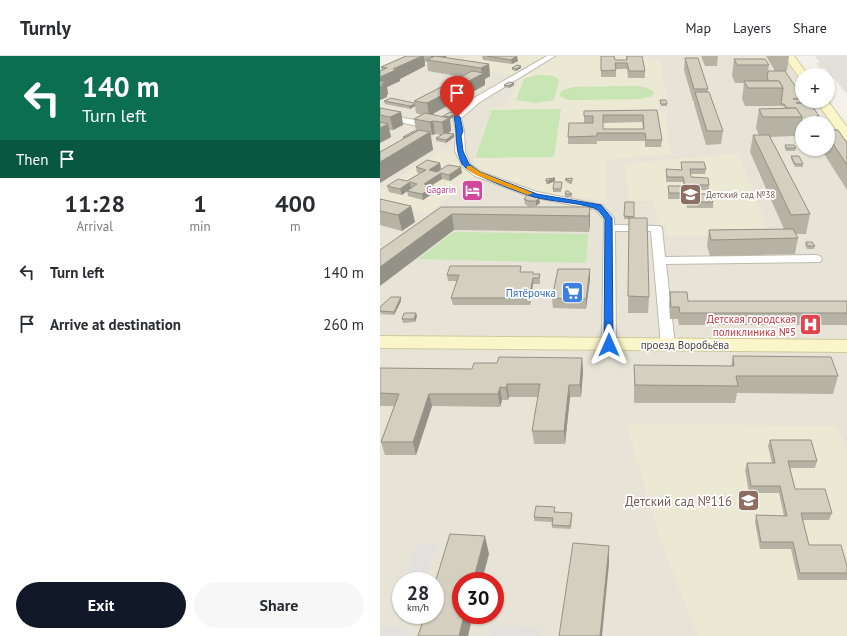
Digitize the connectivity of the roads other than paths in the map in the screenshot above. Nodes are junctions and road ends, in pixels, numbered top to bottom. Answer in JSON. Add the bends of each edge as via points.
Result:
{"nodes":[{"id":1,"x":552,"y":56,"type":"edge"},
{"id":2,"x":789,"y":56,"type":"edge"},
{"id":3,"x":798,"y":68,"type":"edge"},
{"id":4,"x":827,"y":108,"type":"edge"},
{"id":5,"x":380,"y":116,"type":"edge"},
{"id":6,"x":438,"y":127,"type":"edge"},
{"id":7,"x":847,"y":136,"type":"edge"},
{"id":8,"x":609,"y":228,"type":"junction"},
{"id":9,"x":816,"y":259,"type":"dead end"},
{"id":10,"x":659,"y":261,"type":"junction"},
{"id":11,"x":380,"y":342,"type":"edge"},
{"id":12,"x":609,"y":345,"type":"junction"},
{"id":13,"x":668,"y":345,"type":"junction"},
{"id":14,"x":847,"y":346,"type":"edge"}],
"edges":[{"from":1,"to":8,"type":"street","via":[[477,100],[457,117],[456,130],[460,151],[466,165],[478,174],[536,195],[598,207],[609,218]]},
{"from":2,"to":3,"type":"main road"},
{"from":4,"to":7,"type":"main road"},
{"from":5,"to":6,"type":"street"},
{"from":8,"to":10,"type":"street","via":[[656,228]]},
{"from":8,"to":12,"type":"street"},
{"from":9,"to":10,"type":"street"},
{"from":10,"to":13,"type":"street"},
{"from":11,"to":12,"type":"main road","name":"проезд Воробьёва"},
{"from":12,"to":13,"type":"main road","name":"проезд Воробьёва"},
{"from":13,"to":14,"type":"main road","name":"проезд Воробьёва"}]}
